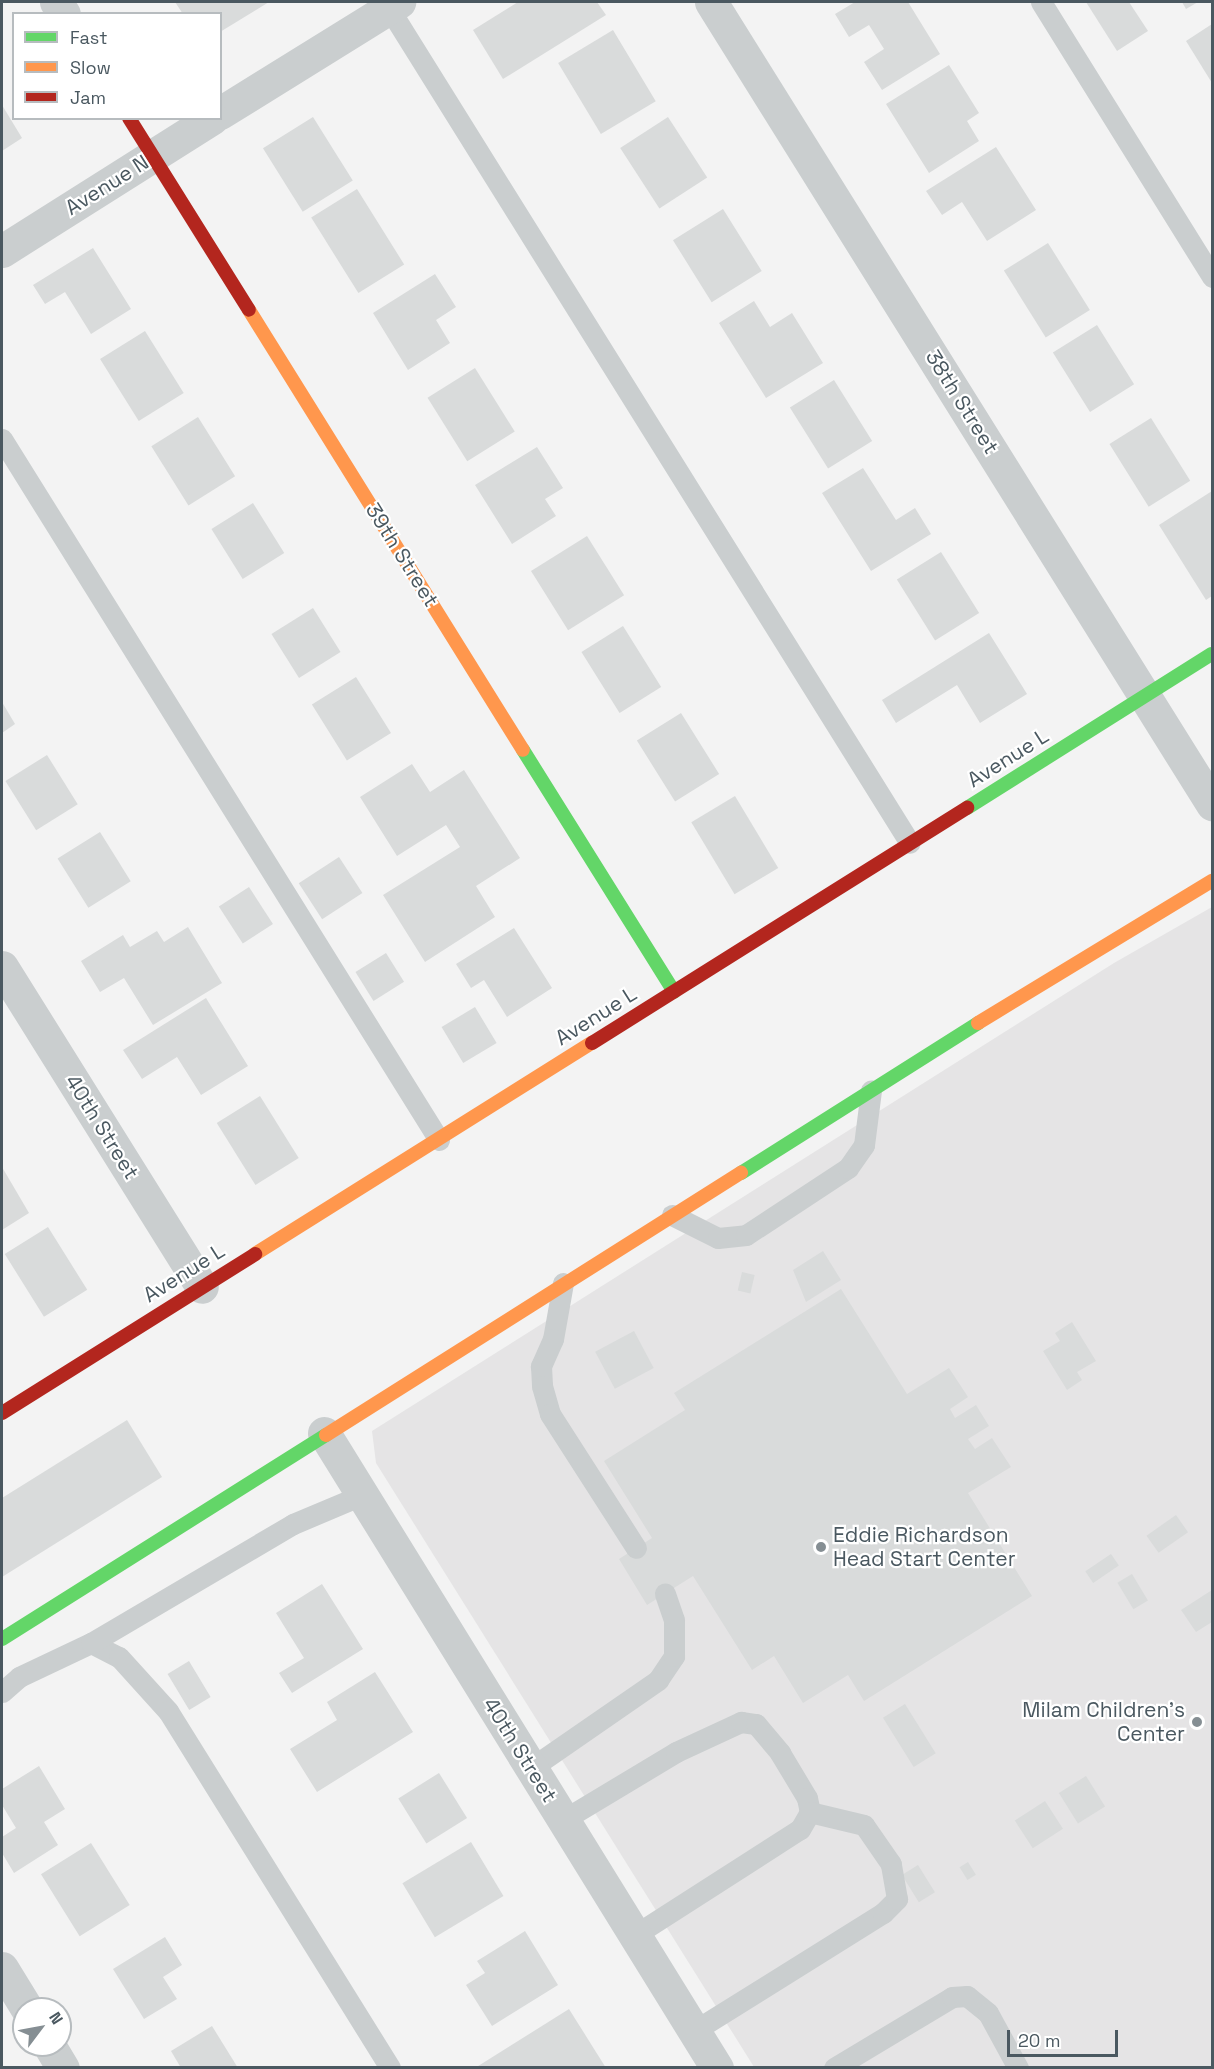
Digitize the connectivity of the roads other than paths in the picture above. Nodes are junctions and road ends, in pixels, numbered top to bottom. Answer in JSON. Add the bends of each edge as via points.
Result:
{"nodes":[{"id":1,"x":711,"y":2,"type":"edge"},
{"id":2,"x":1041,"y":2,"type":"edge"},
{"id":3,"x":391,"y":4,"type":"edge"},
{"id":4,"x":222,"y":112,"type":"edge"},
{"id":5,"x":130,"y":120,"type":"edge"},
{"id":6,"x":209,"y":120,"type":"edge"},
{"id":7,"x":152,"y":156,"type":"junction"},
{"id":8,"x":2,"y":251,"type":"edge"},
{"id":9,"x":1212,"y":277,"type":"edge"},
{"id":10,"x":2,"y":439,"type":"edge"},
{"id":11,"x":1212,"y":654,"type":"edge"},
{"id":12,"x":1146,"y":696,"type":"junction"},
{"id":13,"x":1212,"y":804,"type":"edge"},
{"id":14,"x":910,"y":843,"type":"junction"},
{"id":15,"x":1212,"y":881,"type":"edge"},
{"id":16,"x":2,"y":967,"type":"edge"},
{"id":17,"x":674,"y":992,"type":"junction"},
{"id":18,"x":871,"y":1090,"type":"junction"},
{"id":19,"x":439,"y":1140,"type":"junction"},
{"id":20,"x":672,"y":1215,"type":"junction"},
{"id":21,"x":563,"y":1283,"type":"junction"},
{"id":22,"x":202,"y":1287,"type":"junction"},
{"id":23,"x":2,"y":1413,"type":"edge"},
{"id":24,"x":324,"y":1433,"type":"junction"},
{"id":25,"x":362,"y":1495,"type":"junction"},
{"id":26,"x":636,"y":1548,"type":"dead end"},
{"id":27,"x":665,"y":1594,"type":"dead end"},
{"id":28,"x":2,"y":1639,"type":"edge"},
{"id":29,"x":91,"y":1643,"type":"junction"},
{"id":30,"x":2,"y":1692,"type":"edge"},
{"id":31,"x":531,"y":1768,"type":"junction"},
{"id":32,"x":810,"y":1812,"type":"junction"},
{"id":33,"x":564,"y":1820,"type":"junction"},
{"id":34,"x":635,"y":1935,"type":"junction"},
{"id":35,"x":2,"y":1968,"type":"edge"},
{"id":36,"x":20,"y":1997,"type":"edge"},
{"id":37,"x":694,"y":2031,"type":"junction"},
{"id":38,"x":390,"y":2067,"type":"edge"},
{"id":39,"x":717,"y":2067,"type":"edge"},
{"id":40,"x":834,"y":2067,"type":"edge"},
{"id":41,"x":1018,"y":2067,"type":"edge"}],
"edges":[{"from":1,"to":12,"type":"street","name":"38th Street"},
{"from":2,"to":9,"type":"lane"},
{"from":3,"to":4,"type":"street"},
{"from":3,"to":14,"type":"lane"},
{"from":5,"to":7,"type":"street","name":"39th Street"},
{"from":6,"to":7,"type":"street","name":"Avenue N"},
{"from":7,"to":8,"type":"street","name":"Avenue N"},
{"from":7,"to":17,"type":"street","name":"39th Street"},
{"from":10,"to":19,"type":"lane"},
{"from":11,"to":12,"type":"street","name":"Avenue L"},
{"from":12,"to":13,"type":"street","name":"38th Street"},
{"from":12,"to":14,"type":"street","name":"Avenue L"},
{"from":14,"to":17,"type":"street","name":"Avenue L"},
{"from":15,"to":18,"type":"street"},
{"from":16,"to":22,"type":"street","name":"40th Street"},
{"from":17,"to":19,"type":"street","name":"Avenue L"},
{"from":18,"to":20,"type":"street"},
{"from":18,"to":20,"type":"lane","via":[[864,1145],[848,1168],[746,1235],[718,1238]]},
{"from":19,"to":22,"type":"street","name":"Avenue L"},
{"from":20,"to":21,"type":"street"},
{"from":21,"to":24,"type":"street"},
{"from":21,"to":26,"type":"lane","via":[[553,1339],[541,1366],[549,1414]]},
{"from":22,"to":23,"type":"street","name":"Avenue L"},
{"from":24,"to":25,"type":"street","name":"40th Street"},
{"from":24,"to":28,"type":"street"},
{"from":25,"to":29,"type":"lane","via":[[293,1524]]},
{"from":25,"to":31,"type":"street","name":"40th Street"},
{"from":27,"to":31,"type":"lane","via":[[674,1620],[674,1656],[658,1680]]},
{"from":29,"to":30,"type":"lane","via":[[19,1677]]},
{"from":29,"to":38,"type":"lane","via":[[119,1657],[168,1712]]},
{"from":31,"to":33,"type":"street","name":"40th Street"},
{"from":32,"to":33,"type":"lane","via":[[780,1753],[756,1724],[741,1722],[676,1752]]},
{"from":32,"to":34,"type":"lane","via":[[800,1829]]},
{"from":32,"to":37,"type":"lane","via":[[864,1825],[891,1864],[897,1899],[883,1913]]},
{"from":33,"to":34,"type":"street","name":"40th Street"},
{"from":34,"to":37,"type":"street","name":"40th Street"},
{"from":35,"to":36,"type":"street"},
{"from":37,"to":39,"type":"street","name":"40th Street"},
{"from":40,"to":41,"type":"lane","via":[[952,1997],[967,1996],[988,2013]]}]}
